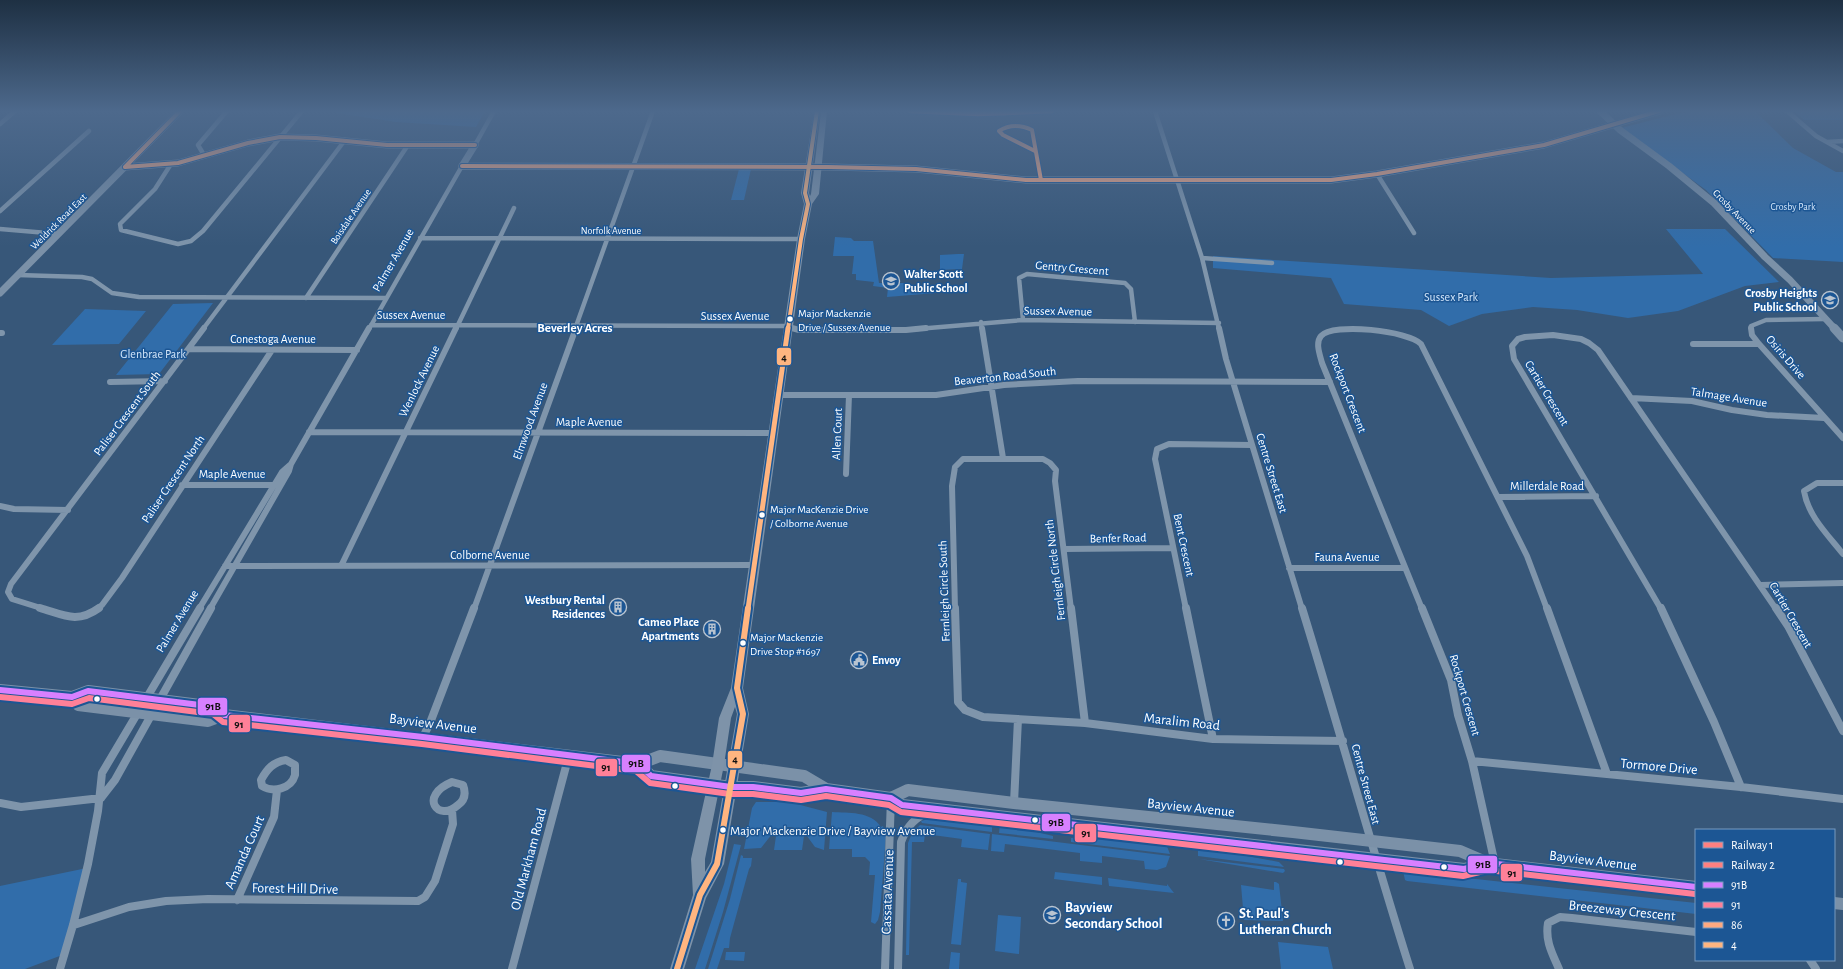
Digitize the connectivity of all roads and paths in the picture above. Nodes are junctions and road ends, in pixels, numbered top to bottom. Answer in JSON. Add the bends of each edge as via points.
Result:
{"nodes":[{"id":1,"x":61,"y":156,"type":"edge"},
{"id":2,"x":136,"y":156,"type":"edge"},
{"id":3,"x":200,"y":156,"type":"edge"},
{"id":4,"x":265,"y":156,"type":"edge"},
{"id":5,"x":334,"y":156,"type":"edge"},
{"id":6,"x":401,"y":156,"type":"edge"},
{"id":7,"x":468,"y":156,"type":"edge"},
{"id":8,"x":637,"y":156,"type":"edge"},
{"id":9,"x":811,"y":156,"type":"edge"},
{"id":10,"x":819,"y":156,"type":"edge"},
{"id":11,"x":1169,"y":156,"type":"edge"},
{"id":12,"x":1476,"y":156,"type":"edge"},
{"id":13,"x":1655,"y":156,"type":"edge"},
{"id":14,"x":171,"y":164,"type":"junction"},
{"id":15,"x":462,"y":166,"type":"junction"},
{"id":16,"x":633,"y":166,"type":"junction"},
{"id":17,"x":126,"y":167,"type":"junction"},
{"id":18,"x":810,"y":167,"type":"junction"},
{"id":19,"x":818,"y":167,"type":"junction"},
{"id":20,"x":1378,"y":174,"type":"junction"},
{"id":21,"x":1176,"y":180,"type":"junction"},
{"id":22,"x":808,"y":204,"type":"junction"},
{"id":23,"x":514,"y":208,"type":"dead end"},
{"id":24,"x":0,"y":211,"type":"edge"},
{"id":25,"x":0,"y":229,"type":"edge"},
{"id":26,"x":1414,"y":233,"type":"dead end"},
{"id":27,"x":59,"y":234,"type":"junction"},
{"id":28,"x":420,"y":238,"type":"junction"},
{"id":29,"x":499,"y":239,"type":"junction"},
{"id":30,"x":801,"y":239,"type":"junction"},
{"id":31,"x":607,"y":240,"type":"junction"},
{"id":32,"x":1202,"y":258,"type":"junction"},
{"id":33,"x":1272,"y":263,"type":"dead end"},
{"id":34,"x":18,"y":275,"type":"junction"},
{"id":35,"x":0,"y":293,"type":"edge"},
{"id":36,"x":227,"y":298,"type":"junction"},
{"id":37,"x":306,"y":298,"type":"junction"},
{"id":38,"x":385,"y":298,"type":"junction"},
{"id":39,"x":1825,"y":319,"type":"junction"},
{"id":40,"x":1023,"y":320,"type":"junction"},
{"id":41,"x":981,"y":322,"type":"junction"},
{"id":42,"x":1135,"y":322,"type":"junction"},
{"id":43,"x":1219,"y":323,"type":"junction"},
{"id":44,"x":370,"y":325,"type":"junction"},
{"id":45,"x":458,"y":325,"type":"junction"},
{"id":46,"x":576,"y":326,"type":"junction"},
{"id":47,"x":789,"y":327,"type":"junction"},
{"id":48,"x":1843,"y":338,"type":"edge"},
{"id":49,"x":1693,"y":344,"type":"dead end"},
{"id":50,"x":1759,"y":344,"type":"junction"},
{"id":51,"x":189,"y":349,"type":"junction"},
{"id":52,"x":272,"y":350,"type":"junction"},
{"id":53,"x":357,"y":350,"type":"junction"},
{"id":54,"x":165,"y":381,"type":"junction"},
{"id":55,"x":1233,"y":381,"type":"junction"},
{"id":56,"x":110,"y":382,"type":"dead end"},
{"id":57,"x":1330,"y":382,"type":"junction"},
{"id":58,"x":993,"y":387,"type":"junction"},
{"id":59,"x":780,"y":395,"type":"junction"},
{"id":60,"x":849,"y":396,"type":"junction"},
{"id":61,"x":1631,"y":398,"type":"junction"},
{"id":62,"x":1824,"y":418,"type":"junction"},
{"id":63,"x":309,"y":432,"type":"junction"},
{"id":64,"x":407,"y":432,"type":"junction"},
{"id":65,"x":537,"y":432,"type":"junction"},
{"id":66,"x":774,"y":433,"type":"junction"},
{"id":67,"x":1843,"y":438,"type":"edge"},
{"id":68,"x":1252,"y":444,"type":"junction"},
{"id":69,"x":1003,"y":458,"type":"junction"},
{"id":70,"x":291,"y":464,"type":"junction"},
{"id":71,"x":846,"y":474,"type":"dead end"},
{"id":72,"x":1843,"y":483,"type":"edge"},
{"id":73,"x":182,"y":485,"type":"junction"},
{"id":74,"x":274,"y":485,"type":"junction"},
{"id":75,"x":282,"y":485,"type":"junction"},
{"id":76,"x":1596,"y":496,"type":"junction"},
{"id":77,"x":1498,"y":497,"type":"junction"},
{"id":78,"x":0,"y":506,"type":"edge"},
{"id":79,"x":68,"y":510,"type":"junction"},
{"id":80,"x":1173,"y":548,"type":"junction"},
{"id":81,"x":1064,"y":549,"type":"junction"},
{"id":82,"x":1843,"y":554,"type":"edge"},
{"id":83,"x":342,"y":564,"type":"junction"},
{"id":84,"x":235,"y":565,"type":"junction"},
{"id":85,"x":756,"y":565,"type":"junction"},
{"id":86,"x":225,"y":566,"type":"junction"},
{"id":87,"x":490,"y":566,"type":"junction"},
{"id":88,"x":1289,"y":568,"type":"junction"},
{"id":89,"x":1405,"y":568,"type":"junction"},
{"id":90,"x":1843,"y":583,"type":"edge"},
{"id":91,"x":1761,"y":585,"type":"junction"},
{"id":92,"x":88,"y":615,"type":"joint"},
{"id":93,"x":738,"y":688,"type":"junction"},
{"id":94,"x":0,"y":690,"type":"edge"},
{"id":95,"x":72,"y":697,"type":"junction"},
{"id":96,"x":146,"y":699,"type":"junction"},
{"id":97,"x":159,"y":701,"type":"junction"},
{"id":98,"x":137,"y":712,"type":"junction"},
{"id":99,"x":151,"y":714,"type":"junction"},
{"id":100,"x":224,"y":715,"type":"junction"},
{"id":101,"x":1018,"y":719,"type":"junction"},
{"id":102,"x":1085,"y":723,"type":"junction"},
{"id":103,"x":1843,"y":731,"type":"edge"},
{"id":104,"x":423,"y":736,"type":"junction"},
{"id":105,"x":1214,"y":739,"type":"junction"},
{"id":106,"x":1343,"y":741,"type":"junction"},
{"id":107,"x":569,"y":755,"type":"junction"},
{"id":108,"x":1472,"y":761,"type":"junction"},
{"id":109,"x":639,"y":764,"type":"junction"},
{"id":110,"x":718,"y":765,"type":"junction"},
{"id":111,"x":734,"y":767,"type":"junction"},
{"id":112,"x":1607,"y":774,"type":"junction"},
{"id":113,"x":713,"y":784,"type":"junction"},
{"id":114,"x":731,"y":787,"type":"junction"},
{"id":115,"x":1741,"y":787,"type":"junction"},
{"id":116,"x":826,"y":789,"type":"junction"},
{"id":117,"x":277,"y":790,"type":"junction"},
{"id":118,"x":101,"y":798,"type":"junction"},
{"id":119,"x":891,"y":798,"type":"junction"},
{"id":120,"x":1843,"y":799,"type":"edge"},
{"id":121,"x":0,"y":803,"type":"edge"},
{"id":122,"x":1014,"y":803,"type":"junction"},
{"id":123,"x":936,"y":809,"type":"junction"},
{"id":124,"x":452,"y":810,"type":"junction"},
{"id":125,"x":1370,"y":841,"type":"junction"},
{"id":126,"x":1376,"y":860,"type":"junction"},
{"id":127,"x":1492,"y":863,"type":"junction"},
{"id":128,"x":1695,"y":887,"type":"edge"},
{"id":129,"x":700,"y":895,"type":"junction"},
{"id":130,"x":237,"y":900,"type":"junction"},
{"id":131,"x":74,"y":925,"type":"junction"},
{"id":132,"x":1695,"y":932,"type":"edge"},
{"id":133,"x":60,"y":969,"type":"edge"},
{"id":134,"x":512,"y":969,"type":"edge"},
{"id":135,"x":677,"y":969,"type":"edge"},
{"id":136,"x":885,"y":969,"type":"edge"},
{"id":137,"x":898,"y":969,"type":"edge"},
{"id":138,"x":1410,"y":969,"type":"edge"},
{"id":139,"x":1559,"y":969,"type":"edge"}],
"edges":[{"from":1,"to":24,"type":"street"},
{"from":2,"to":17,"type":"street","name":"Weldrick Road East"},
{"from":3,"to":14,"type":"street"},
{"from":4,"to":14,"type":"street","via":[[203,231],[191,241],[178,244],[121,230],[120,224],[159,184]]},
{"from":5,"to":36,"type":"street","name":"Paliser Crescent South"},
{"from":6,"to":37,"type":"street","name":"Boisdale Avenue"},
{"from":7,"to":15,"type":"street","name":"Palmer Avenue"},
{"from":8,"to":16,"type":"street","name":"Elmwood Avenue"},
{"from":9,"to":18,"type":"main road"},
{"from":10,"to":19,"type":"main road"},
{"from":11,"to":21,"type":"street","name":"Centre Street East"},
{"from":12,"to":20,"type":"street"},
{"from":13,"to":39,"type":"street","name":"Crosby Avenue","via":[[1705,194]]},
{"from":14,"to":17,"type":"street"},
{"from":15,"to":16,"type":"street"},
{"from":15,"to":28,"type":"street","name":"Palmer Avenue"},
{"from":16,"to":18,"type":"street"},
{"from":16,"to":31,"type":"street","name":"Elmwood Avenue"},
{"from":17,"to":27,"type":"street","name":"Weldrick Road East"},
{"from":18,"to":19,"type":"street"},
{"from":18,"to":22,"type":"main road","via":[[805,193]]},
{"from":19,"to":21,"type":"street","via":[[916,169],[1026,180]]},
{"from":19,"to":22,"type":"main road","via":[[815,194]]},
{"from":20,"to":21,"type":"street","via":[[1330,180]]},
{"from":20,"to":26,"type":"street"},
{"from":21,"to":32,"type":"street","name":"Centre Street East"},
{"from":22,"to":30,"type":"main road"},
{"from":23,"to":29,"type":"street","name":"Wenlock Avenue"},
{"from":25,"to":27,"type":"street"},
{"from":27,"to":34,"type":"street","name":"Weldrick Road East"},
{"from":28,"to":29,"type":"street","name":"Norfolk Avenue"},
{"from":28,"to":38,"type":"street","name":"Palmer Avenue"},
{"from":29,"to":31,"type":"street","name":"Norfolk Avenue"},
{"from":29,"to":45,"type":"street","name":"Wenlock Avenue"},
{"from":30,"to":31,"type":"street","name":"Norfolk Avenue"},
{"from":30,"to":47,"type":"main road"},
{"from":31,"to":46,"type":"street","name":"Elmwood Avenue"},
{"from":32,"to":33,"type":"street"},
{"from":32,"to":43,"type":"street","name":"Centre Street East"},
{"from":34,"to":35,"type":"street","name":"Weldrick Road East"},
{"from":34,"to":36,"type":"street","name":"Sussex Avenue","via":[[82,277],[92,279],[112,292],[139,297]]},
{"from":36,"to":37,"type":"street","name":"Sussex Avenue"},
{"from":36,"to":51,"type":"street","name":"Paliser Crescent South"},
{"from":37,"to":38,"type":"street","name":"Sussex Avenue"},
{"from":38,"to":44,"type":"street","name":"Palmer Avenue"},
{"from":39,"to":48,"type":"street","name":"Crosby Avenue"},
{"from":39,"to":50,"type":"street","name":"Osiris Drive","via":[[1760,322],[1751,326],[1751,331]]},
{"from":40,"to":41,"type":"street","name":"Sussex Avenue"},
{"from":40,"to":42,"type":"street","name":"Sussex Avenue"},
{"from":40,"to":42,"type":"street","name":"Gentry Crescent","via":[[1019,278],[1027,274],[1125,283],[1131,289]]},
{"from":41,"to":47,"type":"street","name":"Sussex Avenue","via":[[906,330],[802,330]]},
{"from":41,"to":58,"type":"street"},
{"from":42,"to":43,"type":"street","name":"Sussex Avenue"},
{"from":43,"to":55,"type":"street","name":"Centre Street East"},
{"from":44,"to":45,"type":"street","name":"Sussex Avenue"},
{"from":44,"to":53,"type":"street","name":"Palmer Avenue"},
{"from":45,"to":46,"type":"street","name":"Sussex Avenue"},
{"from":45,"to":64,"type":"street","name":"Wenlock Avenue"},
{"from":46,"to":47,"type":"street","name":"Sussex Avenue"},
{"from":46,"to":65,"type":"street","name":"Elmwood Avenue"},
{"from":47,"to":59,"type":"main road"},
{"from":49,"to":50,"type":"street"},
{"from":50,"to":62,"type":"street","name":"Osiris Drive"},
{"from":51,"to":52,"type":"street","name":"Conestoga Avenue"},
{"from":51,"to":54,"type":"street","name":"Paliser Crescent South"},
{"from":52,"to":53,"type":"street","name":"Conestoga Avenue"},
{"from":52,"to":73,"type":"street","name":"Paliser Crescent North"},
{"from":53,"to":63,"type":"street","name":"Palmer Avenue"},
{"from":54,"to":56,"type":"street"},
{"from":54,"to":79,"type":"street","name":"Paliser Crescent South"},
{"from":55,"to":57,"type":"street","name":"Beaverton Road South"},
{"from":55,"to":58,"type":"street","name":"Beaverton Road South","via":[[1038,382]]},
{"from":55,"to":68,"type":"street","name":"Centre Street East"},
{"from":57,"to":77,"type":"street","name":"Rockport Crescent","via":[[1322,363],[1318,343],[1319,338],[1326,332],[1378,331],[1418,340]]},
{"from":57,"to":89,"type":"street","name":"Rockport Crescent"},
{"from":58,"to":60,"type":"street","name":"Beaverton Road South","via":[[936,395]]},
{"from":58,"to":69,"type":"street"},
{"from":59,"to":60,"type":"street","name":"Beaverton Road South"},
{"from":59,"to":66,"type":"main road"},
{"from":60,"to":71,"type":"street","name":"Allen Court"},
{"from":61,"to":62,"type":"street","name":"Talmage Avenue","via":[[1692,401],[1767,415]]},
{"from":61,"to":76,"type":"street","name":"Cartier Crescent","via":[[1598,350],[1589,342],[1553,336],[1533,336],[1518,339],[1512,346],[1520,372]]},
{"from":61,"to":91,"type":"street","name":"Cartier Crescent"},
{"from":62,"to":67,"type":"street","name":"Osiris Drive"},
{"from":63,"to":64,"type":"street","name":"Maple Avenue"},
{"from":63,"to":70,"type":"street","name":"Palmer Avenue"},
{"from":64,"to":65,"type":"street","name":"Maple Avenue"},
{"from":64,"to":83,"type":"street","name":"Wenlock Avenue"},
{"from":65,"to":66,"type":"street","name":"Maple Avenue"},
{"from":65,"to":87,"type":"street","name":"Elmwood Avenue"},
{"from":66,"to":85,"type":"main road"},
{"from":68,"to":80,"type":"street","name":"Bent Crescent","via":[[1169,444],[1157,449],[1155,468]]},
{"from":68,"to":88,"type":"street","name":"Centre Street East"},
{"from":69,"to":81,"type":"street","name":"Fernleigh Circle North","via":[[1043,459],[1056,470],[1055,481]]},
{"from":69,"to":101,"type":"street","name":"Fernleigh Circle South","via":[[963,459],[956,463],[954,470],[952,486],[958,702],[967,711],[983,717]]},
{"from":70,"to":74,"type":"street","name":"Palmer Avenue"},
{"from":70,"to":75,"type":"street","name":"Palmer Avenue"},
{"from":72,"to":82,"type":"street","via":[[1810,484],[1804,491],[1804,497],[1807,507]]},
{"from":73,"to":74,"type":"street","name":"Maple Avenue"},
{"from":73,"to":92,"type":"street","name":"Paliser Crescent North","via":[[106,600],[98,610]]},
{"from":74,"to":75,"type":"street","name":"Maple Avenue"},
{"from":74,"to":86,"type":"street","name":"Palmer Avenue"},
{"from":75,"to":84,"type":"street","name":"Palmer Avenue"},
{"from":76,"to":77,"type":"street","name":"Millerdale Road"},
{"from":76,"to":115,"type":"street","name":"Cartier Crescent","via":[[1665,615]]},
{"from":77,"to":112,"type":"street","name":"Rockport Crescent","via":[[1527,556],[1550,614]]},
{"from":78,"to":79,"type":"street","via":[[14,509]]},
{"from":79,"to":92,"type":"street","name":"Paliser Crescent South","via":[[11,584],[8,592],[12,599],[76,618]]},
{"from":80,"to":81,"type":"street","name":"Benfer Road"},
{"from":80,"to":105,"type":"street","name":"Bent Crescent"},
{"from":81,"to":102,"type":"street","name":"Fernleigh Circle North"},
{"from":83,"to":84,"type":"street","name":"Colborne Avenue"},
{"from":83,"to":87,"type":"street","name":"Colborne Avenue"},
{"from":84,"to":86,"type":"street","name":"Colborne Avenue"},
{"from":84,"to":97,"type":"street","name":"Palmer Avenue"},
{"from":85,"to":87,"type":"street","name":"Colborne Avenue"},
{"from":85,"to":93,"type":"main road"},
{"from":86,"to":96,"type":"street","name":"Palmer Avenue"},
{"from":87,"to":104,"type":"street","name":"Elmwood Avenue"},
{"from":88,"to":89,"type":"street","name":"Fauna Avenue"},
{"from":88,"to":106,"type":"street","name":"Centre Street East"},
{"from":89,"to":108,"type":"street","name":"Rockport Crescent","via":[[1451,680],[1458,715]]},
{"from":90,"to":91,"type":"street"},
{"from":91,"to":103,"type":"street","name":"Cartier Crescent","via":[[1788,626]]},
{"from":93,"to":110,"type":"main road","via":[[725,718]]},
{"from":93,"to":111,"type":"main road","via":[[743,714]]},
{"from":94,"to":95,"type":"street","name":"Bayview Avenue"},
{"from":95,"to":96,"type":"street","name":"Bayview Avenue","via":[[88,691]]},
{"from":95,"to":98,"type":"street","name":"Bayview Avenue","via":[[78,706]]},
{"from":96,"to":97,"type":"street","name":"Bayview Avenue"},
{"from":96,"to":98,"type":"street","name":"Palmer Avenue"},
{"from":97,"to":99,"type":"street","name":"Palmer Avenue"},
{"from":97,"to":100,"type":"street","name":"Bayview Avenue","via":[[216,707]]},
{"from":98,"to":99,"type":"street","name":"Bayview Avenue"},
{"from":98,"to":118,"type":"street","name":"Palmer Avenue","via":[[102,773]]},
{"from":99,"to":100,"type":"street","name":"Bayview Avenue","via":[[208,721]]},
{"from":99,"to":118,"type":"street","name":"Palmer Avenue","via":[[115,780]]},
{"from":100,"to":104,"type":"street","name":"Bayview Avenue"},
{"from":101,"to":102,"type":"street","name":"Maralim Road"},
{"from":101,"to":122,"type":"street"},
{"from":102,"to":105,"type":"street","name":"Maralim Road"},
{"from":104,"to":107,"type":"street","name":"Bayview Avenue"},
{"from":105,"to":106,"type":"street","name":"Maralim Road"},
{"from":106,"to":125,"type":"street","name":"Centre Street East"},
{"from":107,"to":109,"type":"street","name":"Bayview Avenue"},
{"from":107,"to":134,"type":"street","name":"Old Markham Road"},
{"from":108,"to":112,"type":"street","name":"Tormore Drive"},
{"from":108,"to":127,"type":"street","name":"Rockport Crescent"},
{"from":109,"to":110,"type":"street","name":"Bayview Avenue","via":[[660,756]]},
{"from":109,"to":113,"type":"street","name":"Bayview Avenue","via":[[651,776]]},
{"from":110,"to":111,"type":"street","name":"Bayview Avenue"},
{"from":110,"to":113,"type":"main road"},
{"from":111,"to":114,"type":"main road"},
{"from":111,"to":116,"type":"street","name":"Bayview Avenue","via":[[804,776]]},
{"from":112,"to":115,"type":"street","name":"Tormore Drive"},
{"from":113,"to":114,"type":"street","name":"Bayview Avenue"},
{"from":113,"to":129,"type":"main road","via":[[698,859]]},
{"from":114,"to":116,"type":"street","name":"Bayview Avenue","via":[[801,793]]},
{"from":114,"to":129,"type":"main road","via":[[717,864]]},
{"from":115,"to":120,"type":"street","name":"Tormore Drive"},
{"from":116,"to":119,"type":"street","name":"Bayview Avenue"},
{"from":117,"to":117,"type":"street","via":[[295,776],[295,766],[292,762],[286,760],[273,764],[262,775],[261,786],[265,790]]},
{"from":117,"to":130,"type":"street","name":"Amanda Court","via":[[274,817]]},
{"from":118,"to":121,"type":"street","via":[[20,806]]},
{"from":118,"to":131,"type":"street","name":"Palmer Avenue"},
{"from":119,"to":122,"type":"street","name":"Bayview Avenue","via":[[908,790]]},
{"from":119,"to":123,"type":"street","name":"Bayview Avenue","via":[[902,805]]},
{"from":119,"to":136,"type":"street","name":"Cassata Avenue"},
{"from":122,"to":125,"type":"street","name":"Bayview Avenue"},
{"from":123,"to":126,"type":"street","name":"Bayview Avenue"},
{"from":123,"to":137,"type":"street","name":"Cassata Avenue","via":[[918,816],[910,823],[901,842]]},
{"from":124,"to":124,"type":"street","via":[[465,795],[458,783],[440,787],[433,798],[433,804],[439,811]]},
{"from":124,"to":130,"type":"street","name":"Forest Hill Drive","via":[[453,824],[434,881],[426,897],[418,901]]},
{"from":125,"to":126,"type":"street","name":"Centre Street East"},
{"from":125,"to":127,"type":"street","name":"Bayview Avenue","via":[[1460,851]]},
{"from":126,"to":127,"type":"street","name":"Bayview Avenue","via":[[1464,869]]},
{"from":126,"to":138,"type":"street","name":"Centre Street East"},
{"from":127,"to":128,"type":"street","name":"Bayview Avenue"},
{"from":129,"to":135,"type":"main road"},
{"from":130,"to":131,"type":"street","name":"Forest Hill Drive","via":[[208,899],[153,903],[129,907]]},
{"from":131,"to":133,"type":"street","name":"Palmer Avenue"},
{"from":132,"to":139,"type":"street","name":"Breezeway Crescent","via":[[1561,917],[1548,923],[1545,933],[1548,947]]}]}
